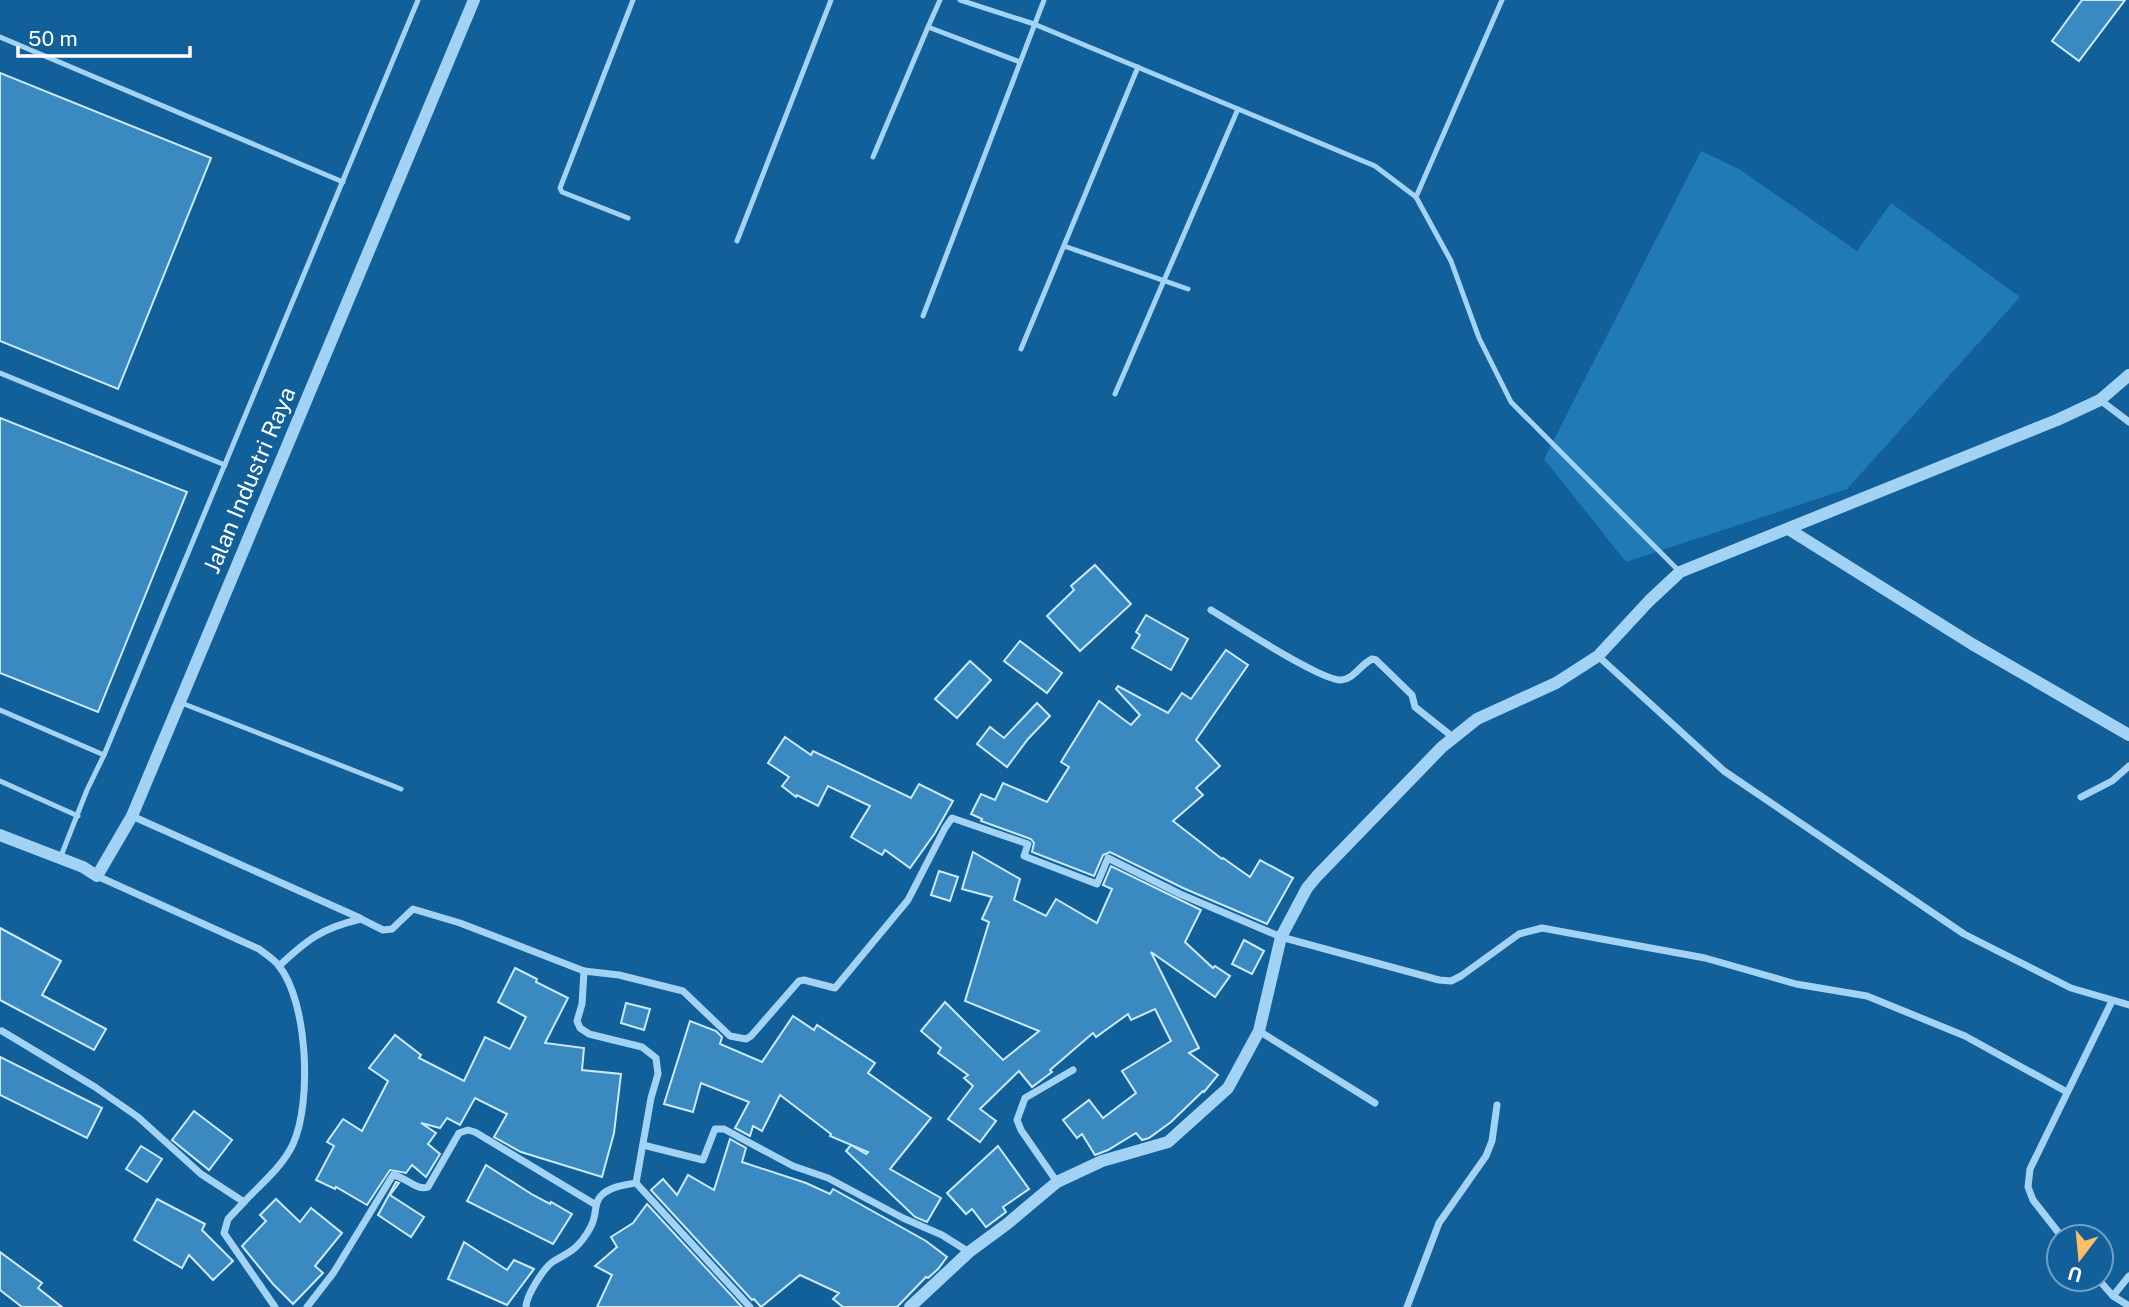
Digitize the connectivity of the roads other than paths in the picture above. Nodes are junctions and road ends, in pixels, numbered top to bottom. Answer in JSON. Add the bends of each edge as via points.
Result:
{"nodes":[{"id":1,"x":418,"y":0,"type":"edge"},
{"id":2,"x":474,"y":0,"type":"edge"},
{"id":3,"x":633,"y":0,"type":"edge"},
{"id":4,"x":831,"y":0,"type":"edge"},
{"id":5,"x":940,"y":0,"type":"edge"},
{"id":6,"x":960,"y":0,"type":"edge"},
{"id":7,"x":1044,"y":0,"type":"edge"},
{"id":8,"x":1502,"y":0,"type":"edge"},
{"id":9,"x":1034,"y":24,"type":"junction"},
{"id":10,"x":928,"y":27,"type":"junction"},
{"id":11,"x":0,"y":37,"type":"edge"},
{"id":12,"x":1020,"y":62,"type":"junction"},
{"id":13,"x":1138,"y":67,"type":"junction"},
{"id":14,"x":1238,"y":108,"type":"junction"},
{"id":15,"x":873,"y":157,"type":"dead end"},
{"id":16,"x":343,"y":182,"type":"junction"},
{"id":17,"x":1416,"y":197,"type":"junction"},
{"id":18,"x":628,"y":218,"type":"dead end"},
{"id":19,"x":737,"y":241,"type":"dead end"},
{"id":20,"x":1064,"y":246,"type":"junction"},
{"id":21,"x":1163,"y":279,"type":"junction"},
{"id":22,"x":1188,"y":289,"type":"dead end"},
{"id":23,"x":923,"y":316,"type":"dead end"},
{"id":24,"x":1021,"y":349,"type":"dead end"},
{"id":25,"x":0,"y":373,"type":"edge"},
{"id":26,"x":2129,"y":375,"type":"edge"},
{"id":27,"x":1115,"y":394,"type":"dead end"},
{"id":28,"x":2100,"y":400,"type":"junction"},
{"id":29,"x":2129,"y":422,"type":"edge"},
{"id":30,"x":225,"y":465,"type":"junction"},
{"id":31,"x":1790,"y":530,"type":"junction"},
{"id":32,"x":1680,"y":572,"type":"junction"},
{"id":33,"x":1211,"y":610,"type":"dead end"},
{"id":34,"x":1598,"y":656,"type":"junction"},
{"id":35,"x":179,"y":702,"type":"junction"},
{"id":36,"x":0,"y":710,"type":"edge"},
{"id":37,"x":2129,"y":735,"type":"edge"},
{"id":38,"x":1454,"y":738,"type":"junction"},
{"id":39,"x":104,"y":755,"type":"junction"},
{"id":40,"x":2129,"y":766,"type":"edge"},
{"id":41,"x":0,"y":781,"type":"edge"},
{"id":42,"x":401,"y":789,"type":"dead end"},
{"id":43,"x":2081,"y":797,"type":"dead end"},
{"id":44,"x":78,"y":816,"type":"junction"},
{"id":45,"x":132,"y":816,"type":"junction"},
{"id":46,"x":0,"y":835,"type":"edge"},
{"id":47,"x":60,"y":859,"type":"junction"},
{"id":48,"x":97,"y":876,"type":"junction"},
{"id":49,"x":361,"y":919,"type":"junction"},
{"id":50,"x":1281,"y":937,"type":"junction"},
{"id":51,"x":279,"y":966,"type":"junction"},
{"id":52,"x":584,"y":971,"type":"junction"},
{"id":53,"x":2112,"y":1001,"type":"junction"},
{"id":54,"x":2129,"y":1005,"type":"edge"},
{"id":55,"x":2,"y":1031,"type":"dead end"},
{"id":56,"x":1259,"y":1031,"type":"junction"},
{"id":57,"x":1073,"y":1070,"type":"dead end"},
{"id":58,"x":2067,"y":1092,"type":"junction"},
{"id":59,"x":1375,"y":1103,"type":"dead end"},
{"id":60,"x":1497,"y":1105,"type":"dead end"},
{"id":61,"x":643,"y":1145,"type":"junction"},
{"id":62,"x":1056,"y":1182,"type":"junction"},
{"id":63,"x":636,"y":1183,"type":"junction"},
{"id":64,"x":244,"y":1202,"type":"junction"},
{"id":65,"x":596,"y":1205,"type":"junction"},
{"id":66,"x":2051,"y":1223,"type":"edge"},
{"id":67,"x":969,"y":1252,"type":"junction"},
{"id":68,"x":2129,"y":1276,"type":"edge"},
{"id":69,"x":2110,"y":1293,"type":"edge"},
{"id":70,"x":2113,"y":1296,"type":"junction"},
{"id":71,"x":2129,"y":1306,"type":"edge"},
{"id":72,"x":275,"y":1307,"type":"edge"},
{"id":73,"x":307,"y":1307,"type":"edge"},
{"id":74,"x":526,"y":1307,"type":"edge"},
{"id":75,"x":750,"y":1307,"type":"edge"},
{"id":76,"x":910,"y":1307,"type":"edge"},
{"id":77,"x":1407,"y":1307,"type":"edge"}],
"edges":[{"from":1,"to":16,"type":"lane"},
{"from":2,"to":35,"type":"street","name":"Jalan Industri Raya"},
{"from":3,"to":18,"type":"lane","via":[[560,188]]},
{"from":4,"to":19,"type":"lane"},
{"from":5,"to":10,"type":"lane"},
{"from":6,"to":9,"type":"lane"},
{"from":7,"to":9,"type":"lane"},
{"from":8,"to":17,"type":"lane"},
{"from":9,"to":12,"type":"lane"},
{"from":9,"to":13,"type":"lane"},
{"from":10,"to":12,"type":"lane"},
{"from":10,"to":15,"type":"lane"},
{"from":11,"to":16,"type":"lane"},
{"from":12,"to":23,"type":"lane"},
{"from":13,"to":14,"type":"lane"},
{"from":13,"to":20,"type":"lane"},
{"from":14,"to":17,"type":"lane","via":[[1375,166]]},
{"from":14,"to":21,"type":"lane"},
{"from":16,"to":30,"type":"lane"},
{"from":17,"to":32,"type":"lane","via":[[1451,261],[1479,338],[1511,402]]},
{"from":20,"to":21,"type":"lane"},
{"from":20,"to":24,"type":"lane"},
{"from":21,"to":22,"type":"lane"},
{"from":21,"to":27,"type":"lane"},
{"from":25,"to":30,"type":"lane"},
{"from":26,"to":28,"type":"street"},
{"from":28,"to":29,"type":"street"},
{"from":28,"to":31,"type":"street"},
{"from":30,"to":39,"type":"lane"},
{"from":31,"to":32,"type":"street"},
{"from":31,"to":37,"type":"street"},
{"from":32,"to":34,"type":"street"},
{"from":33,"to":38,"type":"street","via":[[1333,679],[1347,678],[1376,660],[1412,695],[1415,707]]},
{"from":34,"to":38,"type":"street","via":[[1556,683],[1477,719]]},
{"from":34,"to":53,"type":"street","via":[[1724,771],[1916,902],[1964,934],[2035,970]]},
{"from":35,"to":42,"type":"lane"},
{"from":35,"to":45,"type":"street","name":"Jalan Industri Raya"},
{"from":36,"to":39,"type":"lane"},
{"from":38,"to":50,"type":"street","via":[[1317,876]]},
{"from":39,"to":44,"type":"lane"},
{"from":40,"to":43,"type":"street"},
{"from":41,"to":44,"type":"lane"},
{"from":44,"to":47,"type":"lane"},
{"from":45,"to":48,"type":"street","name":"Jalan Industri Raya"},
{"from":45,"to":49,"type":"street"},
{"from":46,"to":47,"type":"street"},
{"from":47,"to":48,"type":"street"},
{"from":48,"to":51,"type":"street","via":[[258,948]]},
{"from":49,"to":51,"type":"street","via":[[317,933]]},
{"from":49,"to":52,"type":"street","via":[[383,930],[392,929],[413,909]]},
{"from":50,"to":52,"type":"street","via":[[1108,858],[1097,884],[1024,856],[1028,844],[952,818],[908,900],[838,985],[830,988],[799,981],[751,1037],[730,1036],[683,991]]},
{"from":50,"to":56,"type":"street"},
{"from":50,"to":58,"type":"street","via":[[1451,981],[1519,934],[1542,928],[1705,958],[1796,984],[1867,996],[1965,1036]]},
{"from":51,"to":64,"type":"street","via":[[293,991],[305,1054],[303,1110],[293,1144]]},
{"from":52,"to":61,"type":"street","via":[[580,1028],[642,1047],[656,1058],[658,1074]]},
{"from":53,"to":54,"type":"street"},
{"from":53,"to":58,"type":"street"},
{"from":55,"to":64,"type":"street","via":[[106,1094],[201,1174]]},
{"from":56,"to":59,"type":"street"},
{"from":56,"to":62,"type":"street","via":[[1228,1088],[1168,1142],[1102,1161]]},
{"from":57,"to":62,"type":"street","via":[[1025,1098],[1017,1120]]},
{"from":58,"to":66,"type":"street","via":[[2030,1169],[2028,1187],[2033,1200]]},
{"from":60,"to":77,"type":"street","via":[[1486,1156],[1439,1223]]},
{"from":61,"to":63,"type":"street"},
{"from":61,"to":67,"type":"street","via":[[703,1160],[715,1129],[724,1129]]},
{"from":62,"to":67,"type":"street"},
{"from":63,"to":65,"type":"street","via":[[608,1191]]},
{"from":63,"to":75,"type":"street"},
{"from":64,"to":72,"type":"street","via":[[224,1233]]},
{"from":65,"to":73,"type":"street","via":[[475,1132],[463,1131],[428,1187],[419,1188],[393,1175],[334,1272]]},
{"from":65,"to":74,"type":"street","via":[[589,1230],[577,1246],[551,1263],[528,1295]]},
{"from":67,"to":76,"type":"street"},
{"from":68,"to":70,"type":"street"},
{"from":69,"to":70,"type":"street"},
{"from":70,"to":71,"type":"street"}]}
